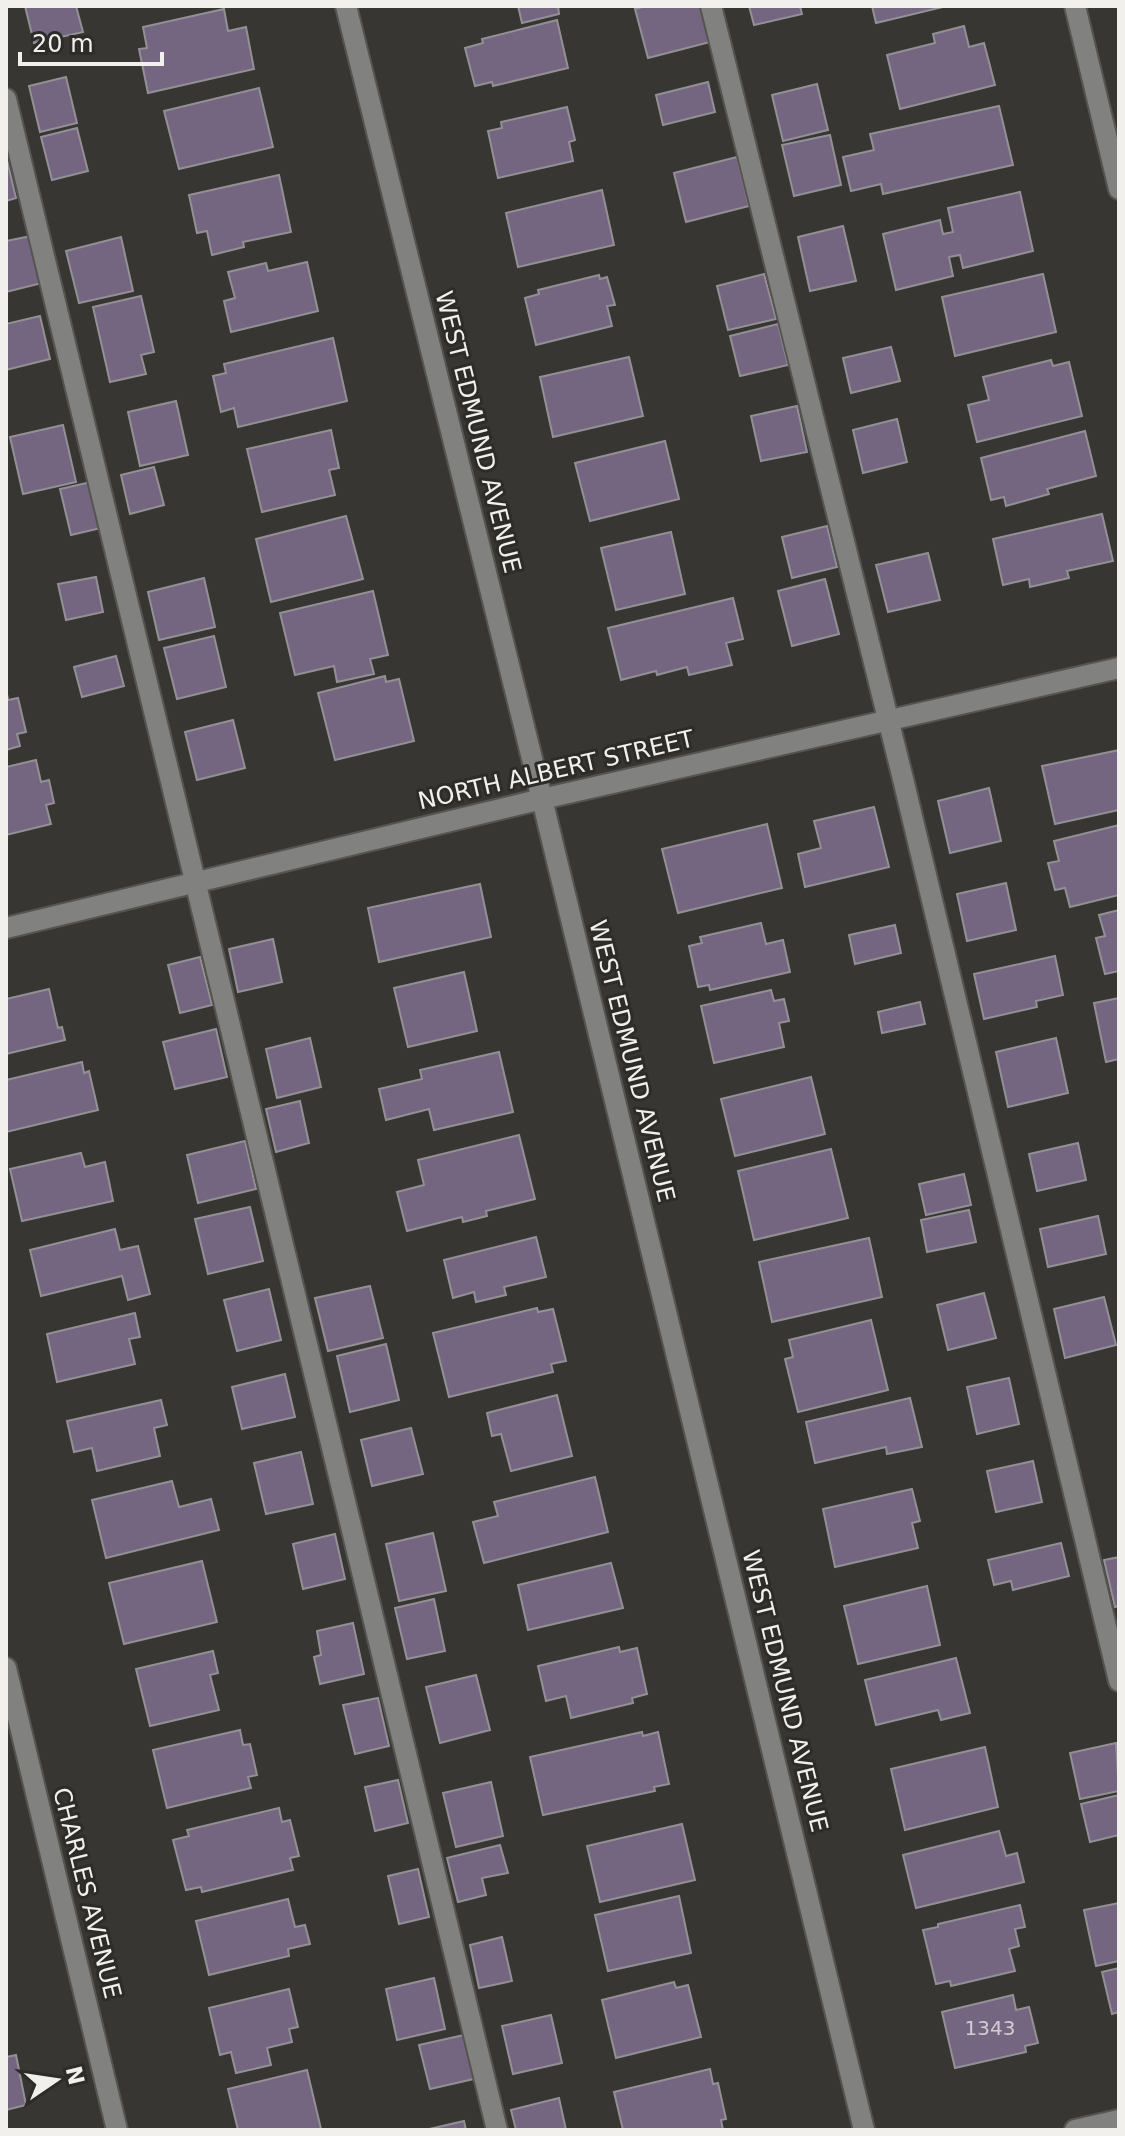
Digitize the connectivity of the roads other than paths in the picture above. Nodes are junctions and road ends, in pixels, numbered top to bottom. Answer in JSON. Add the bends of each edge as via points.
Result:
{"nodes":[{"id":1,"x":346,"y":6,"type":"edge"},
{"id":2,"x":711,"y":6,"type":"edge"},
{"id":3,"x":1075,"y":6,"type":"edge"},
{"id":4,"x":6,"y":99,"type":"edge"},
{"id":5,"x":1119,"y":189,"type":"edge"},
{"id":6,"x":1119,"y":668,"type":"edge"},
{"id":7,"x":888,"y":721,"type":"junction"},
{"id":8,"x":542,"y":799,"type":"junction"},
{"id":9,"x":194,"y":881,"type":"junction"},
{"id":10,"x":6,"y":928,"type":"edge"},
{"id":11,"x":6,"y":1668,"type":"edge"},
{"id":12,"x":1119,"y":1681,"type":"edge"},
{"id":13,"x":1119,"y":2120,"type":"edge"},
{"id":14,"x":117,"y":2130,"type":"edge"},
{"id":15,"x":497,"y":2130,"type":"edge"},
{"id":16,"x":864,"y":2130,"type":"edge"},
{"id":17,"x":1075,"y":2130,"type":"edge"}],
"edges":[{"from":1,"to":8,"type":"street","name":"WEST EDMUND AVENUE"},
{"from":2,"to":7,"type":"street"},
{"from":3,"to":5,"type":"street"},
{"from":4,"to":9,"type":"street"},
{"from":6,"to":7,"type":"street","name":"NORTH ALBERT STREET"},
{"from":7,"to":8,"type":"street","name":"NORTH ALBERT STREET"},
{"from":7,"to":12,"type":"street"},
{"from":8,"to":9,"type":"street","name":"NORTH ALBERT STREET"},
{"from":8,"to":16,"type":"street","name":"WEST EDMUND AVENUE"},
{"from":9,"to":10,"type":"street","name":"NORTH ALBERT STREET"},
{"from":9,"to":15,"type":"street"},
{"from":11,"to":14,"type":"street","name":"CHARLES AVENUE"},
{"from":13,"to":17,"type":"street"}]}
